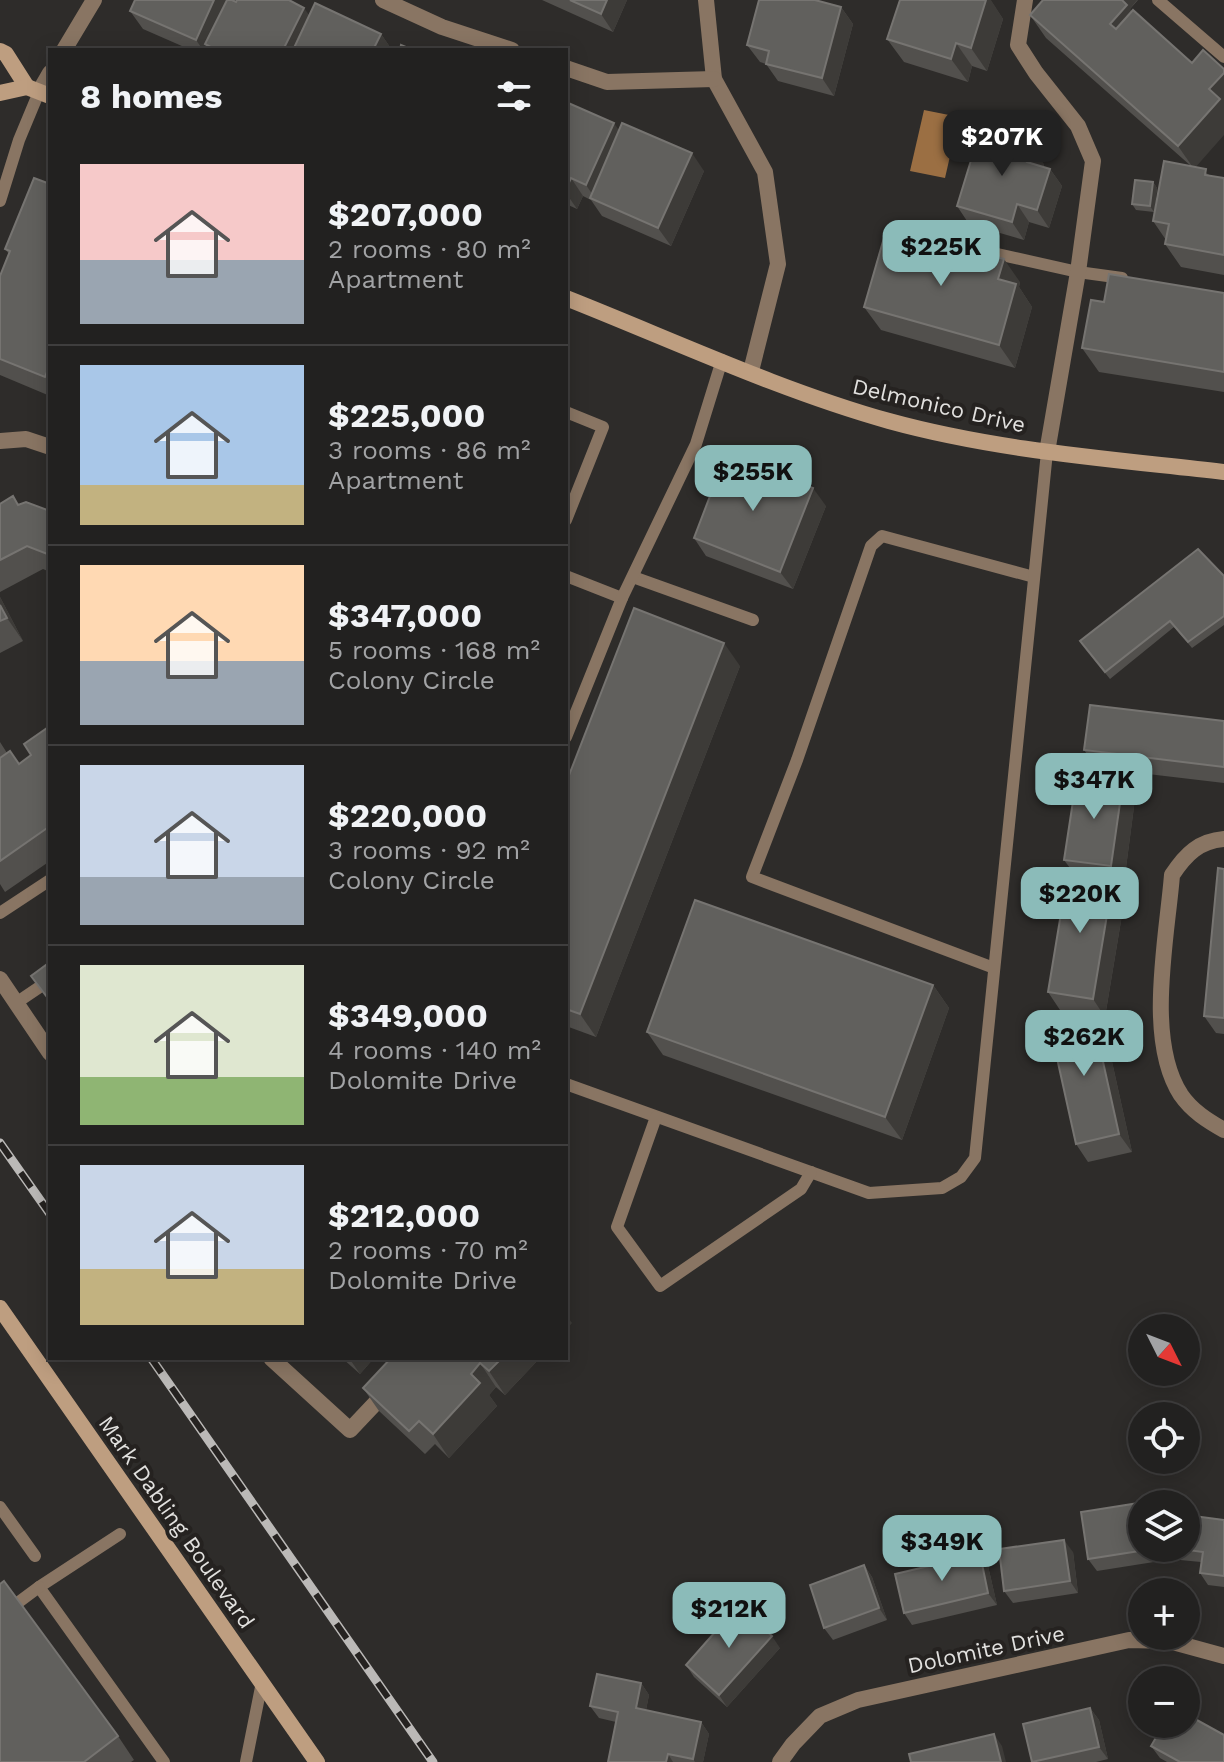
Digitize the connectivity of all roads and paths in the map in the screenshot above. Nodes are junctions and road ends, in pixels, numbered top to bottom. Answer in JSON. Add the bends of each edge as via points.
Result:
{"nodes":[{"id":1,"x":94,"y":0,"type":"edge"},
{"id":2,"x":383,"y":0,"type":"edge"},
{"id":3,"x":706,"y":0,"type":"edge"},
{"id":4,"x":1025,"y":0,"type":"edge"},
{"id":5,"x":1158,"y":0,"type":"edge"},
{"id":6,"x":65,"y":48,"type":"edge"},
{"id":7,"x":506,"y":48,"type":"edge"},
{"id":8,"x":0,"y":51,"type":"edge"},
{"id":9,"x":1224,"y":57,"type":"edge"},
{"id":10,"x":568,"y":69,"type":"edge"},
{"id":11,"x":714,"y":79,"type":"junction"},
{"id":12,"x":39,"y":92,"type":"edge"},
{"id":13,"x":0,"y":93,"type":"edge"},
{"id":14,"x":0,"y":201,"type":"edge"},
{"id":15,"x":912,"y":235,"type":"edge"},
{"id":16,"x":1078,"y":272,"type":"junction"},
{"id":17,"x":1137,"y":280,"type":"edge"},
{"id":18,"x":568,"y":299,"type":"edge"},
{"id":19,"x":722,"y":360,"type":"junction"},
{"id":20,"x":751,"y":371,"type":"junction"},
{"id":21,"x":568,"y":413,"type":"edge"},
{"id":22,"x":0,"y":441,"type":"edge"},
{"id":23,"x":48,"y":446,"type":"edge"},
{"id":24,"x":1047,"y":452,"type":"junction"},
{"id":25,"x":1224,"y":472,"type":"edge"},
{"id":26,"x":568,"y":515,"type":"edge"},
{"id":27,"x":568,"y":577,"type":"edge"},
{"id":28,"x":633,"y":577,"type":"junction"},
{"id":29,"x":1034,"y":577,"type":"junction"},
{"id":30,"x":622,"y":598,"type":"junction"},
{"id":31,"x":753,"y":620,"type":"dead end"},
{"id":32,"x":568,"y":732,"type":"edge"},
{"id":33,"x":1224,"y":839,"type":"edge"},
{"id":34,"x":48,"y":881,"type":"edge"},
{"id":35,"x":0,"y":913,"type":"edge"},
{"id":36,"x":994,"y":968,"type":"junction"},
{"id":37,"x":0,"y":979,"type":"edge"},
{"id":38,"x":48,"y":981,"type":"edge"},
{"id":39,"x":16,"y":1003,"type":"junction"},
{"id":40,"x":48,"y":1050,"type":"edge"},
{"id":41,"x":568,"y":1085,"type":"edge"},
{"id":42,"x":656,"y":1117,"type":"junction"},
{"id":43,"x":1224,"y":1130,"type":"edge"},
{"id":44,"x":811,"y":1172,"type":"junction"},
{"id":45,"x":0,"y":1308,"type":"edge"},
{"id":46,"x":273,"y":1360,"type":"edge"},
{"id":47,"x":416,"y":1360,"type":"edge"},
{"id":48,"x":0,"y":1507,"type":"edge"},
{"id":49,"x":120,"y":1534,"type":"dead end"},
{"id":50,"x":35,"y":1556,"type":"dead end"},
{"id":51,"x":39,"y":1587,"type":"junction"},
{"id":52,"x":0,"y":1616,"type":"edge"},
{"id":53,"x":1224,"y":1656,"type":"edge"},
{"id":54,"x":262,"y":1682,"type":"junction"},
{"id":55,"x":164,"y":1762,"type":"edge"},
{"id":56,"x":246,"y":1762,"type":"edge"},
{"id":57,"x":317,"y":1762,"type":"edge"},
{"id":58,"x":780,"y":1762,"type":"edge"}],
"edges":[{"from":1,"to":6,"type":"street"},
{"from":2,"to":7,"type":"street"},
{"from":3,"to":11,"type":"street"},
{"from":4,"to":16,"type":"street","via":[[1018,45],[1078,126],[1093,161]]},
{"from":5,"to":9,"type":"lane"},
{"from":8,"to":12,"type":"street"},
{"from":10,"to":11,"type":"street","via":[[607,82]]},
{"from":11,"to":20,"type":"street","via":[[765,172],[778,264]]},
{"from":12,"to":13,"type":"street"},
{"from":12,"to":14,"type":"lane"},
{"from":15,"to":16,"type":"lane"},
{"from":16,"to":17,"type":"lane"},
{"from":16,"to":24,"type":"street"},
{"from":18,"to":19,"type":"street","name":"Delmonico Drive"},
{"from":19,"to":20,"type":"street","name":"Delmonico Drive"},
{"from":19,"to":28,"type":"lane","via":[[696,444]]},
{"from":20,"to":24,"type":"street","name":"Delmonico Drive","via":[[888,420]]},
{"from":21,"to":26,"type":"lane","via":[[603,427]]},
{"from":22,"to":23,"type":"street","via":[[26,439]]},
{"from":24,"to":25,"type":"street","name":"Delmonico Drive"},
{"from":24,"to":29,"type":"lane"},
{"from":27,"to":30,"type":"lane"},
{"from":28,"to":30,"type":"lane"},
{"from":28,"to":31,"type":"lane"},
{"from":29,"to":36,"type":"lane"},
{"from":29,"to":36,"type":"lane","via":[[882,536],[871,546],[752,877]]},
{"from":30,"to":32,"type":"lane"},
{"from":33,"to":43,"type":"street","via":[[1207,841],[1185,856],[1172,875],[1159,1022],[1167,1063],[1181,1095],[1201,1117]]},
{"from":34,"to":35,"type":"lane"},
{"from":36,"to":44,"type":"lane","via":[[975,1158],[961,1177],[942,1188],[869,1193]]},
{"from":37,"to":39,"type":"street"},
{"from":38,"to":39,"type":"lane"},
{"from":39,"to":40,"type":"street"},
{"from":41,"to":42,"type":"lane"},
{"from":42,"to":44,"type":"lane"},
{"from":42,"to":44,"type":"lane","via":[[617,1227],[660,1286],[801,1189]]},
{"from":45,"to":54,"type":"street","name":"Mark Dabling Boulevard"},
{"from":46,"to":47,"type":"street","via":[[350,1430]]},
{"from":48,"to":50,"type":"lane"},
{"from":49,"to":51,"type":"lane"},
{"from":51,"to":52,"type":"lane"},
{"from":51,"to":55,"type":"lane"},
{"from":53,"to":58,"type":"street","name":"Dolomite Drive","via":[[1169,1641],[1129,1640],[858,1700],[820,1716]]},
{"from":54,"to":56,"type":"lane"},
{"from":54,"to":57,"type":"street","name":"Mark Dabling Boulevard"}]}
